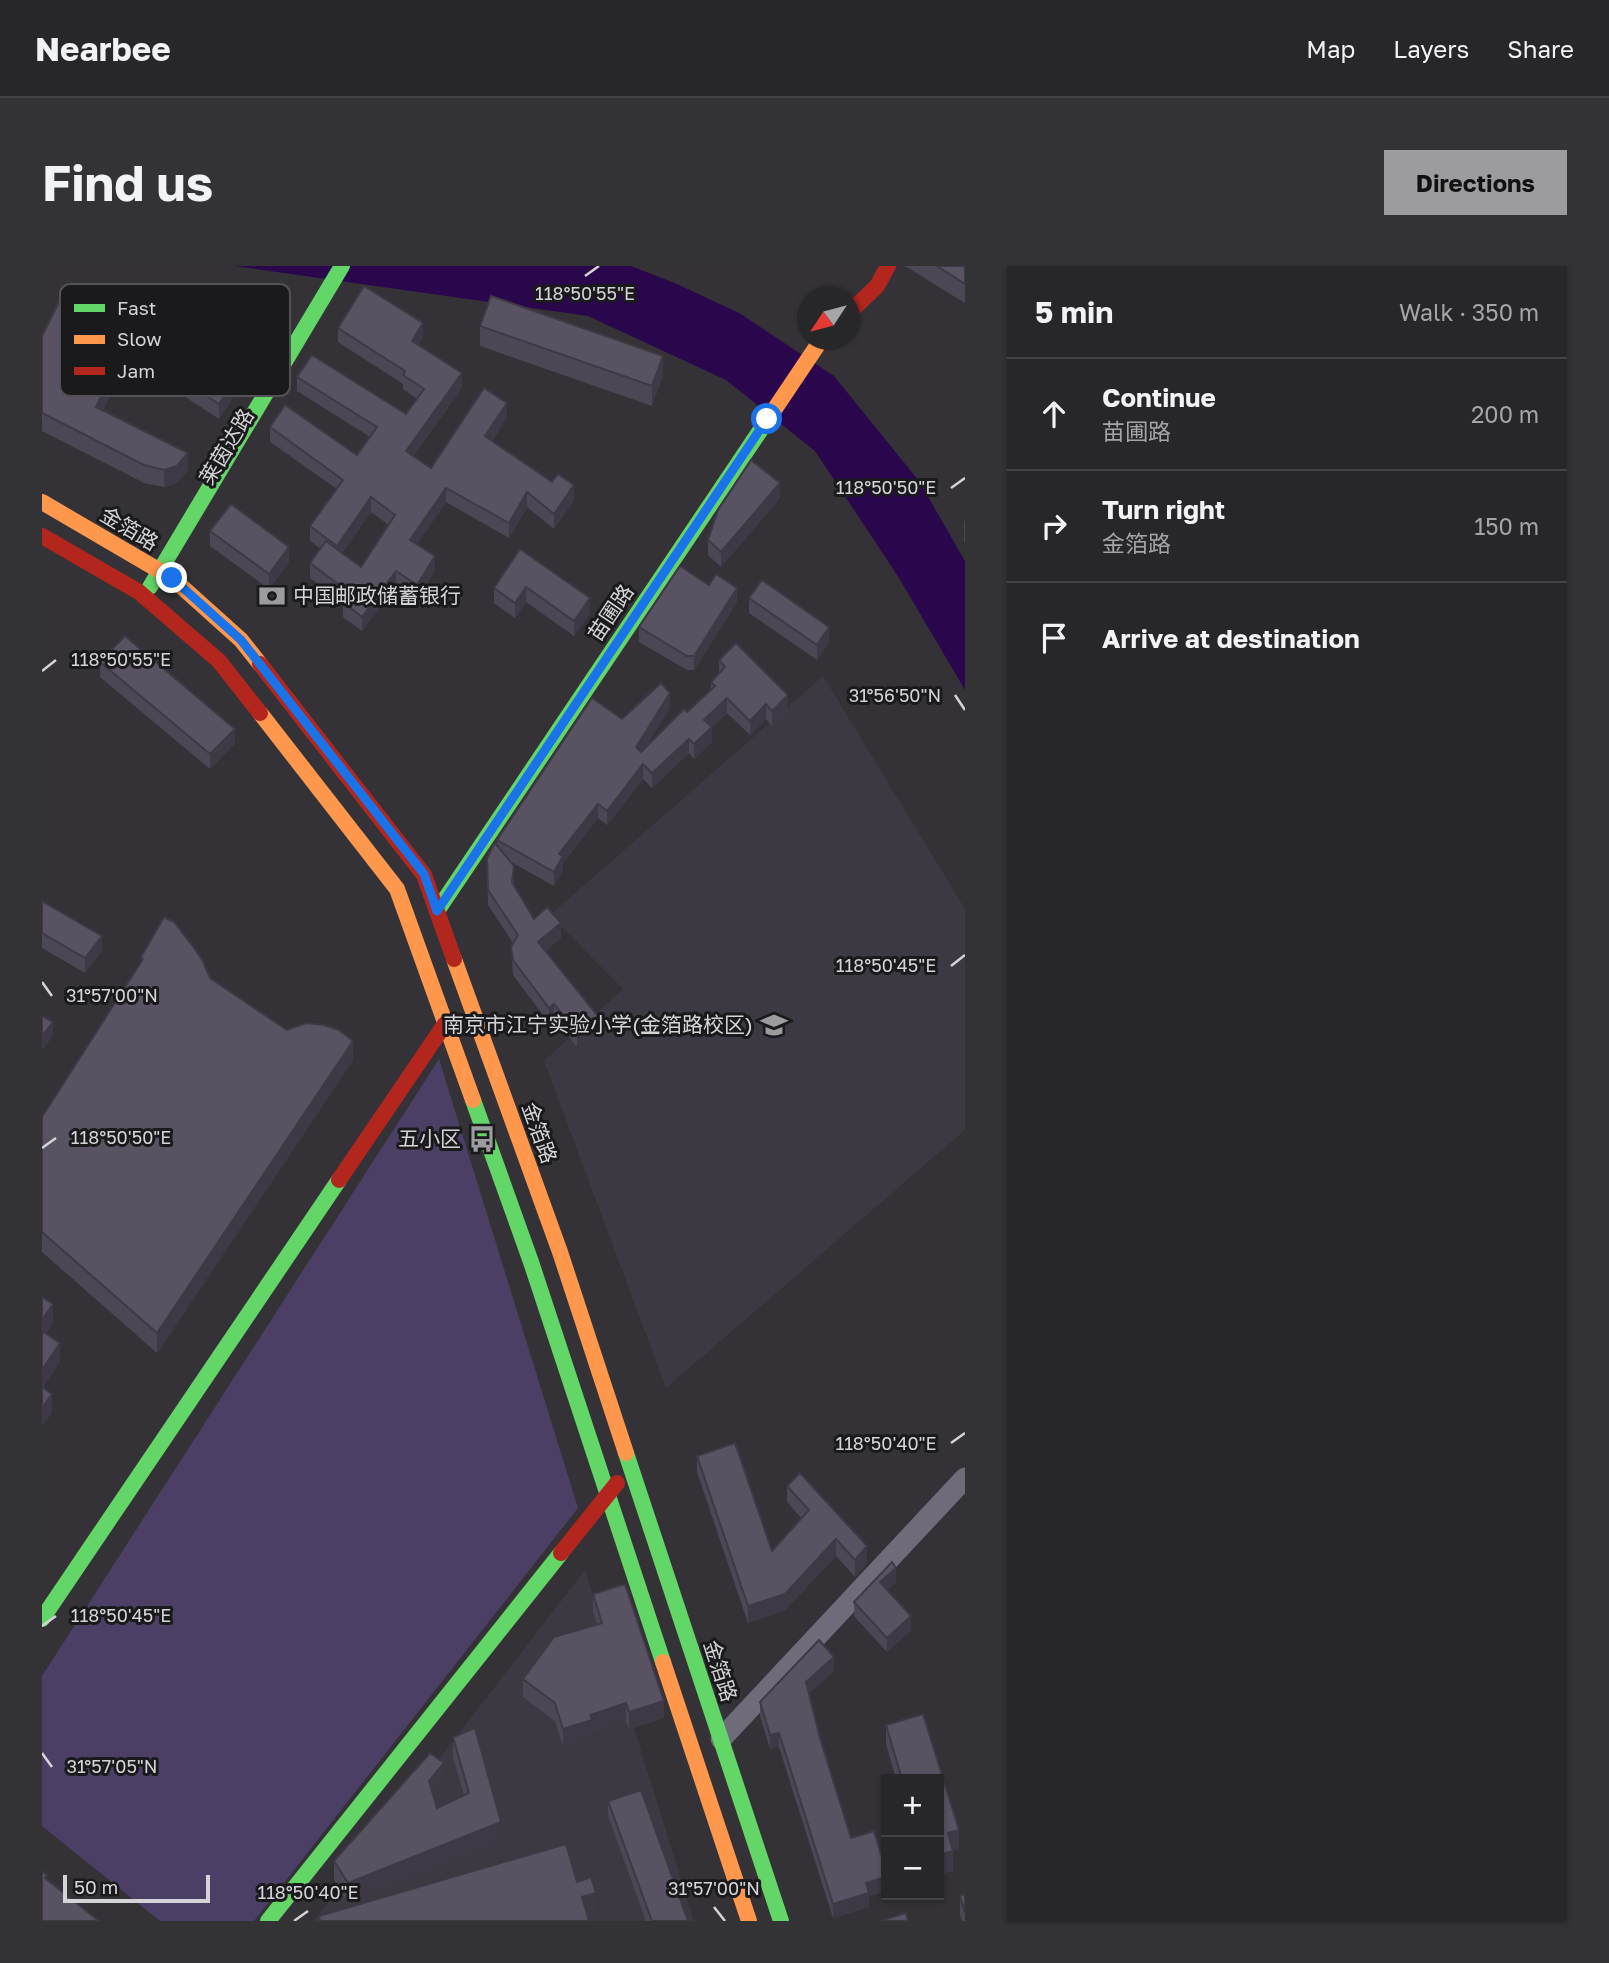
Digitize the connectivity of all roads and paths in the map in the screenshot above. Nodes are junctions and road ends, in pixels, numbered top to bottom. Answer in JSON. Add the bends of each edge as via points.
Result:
{"nodes":[{"id":1,"x":342,"y":266,"type":"edge"},
{"id":2,"x":888,"y":266,"type":"edge"},
{"id":3,"x":860,"y":302,"type":"edge"},
{"id":4,"x":814,"y":350,"type":"edge"},
{"id":5,"x":290,"y":353,"type":"edge"},
{"id":6,"x":292,"y":382,"type":"dead end"},
{"id":7,"x":290,"y":385,"type":"edge"},
{"id":8,"x":264,"y":396,"type":"edge"},
{"id":9,"x":283,"y":396,"type":"edge"},
{"id":10,"x":42,"y":502,"type":"edge"},
{"id":11,"x":42,"y":536,"type":"edge"},
{"id":12,"x":165,"y":574,"type":"junction"},
{"id":13,"x":144,"y":597,"type":"junction"},
{"id":14,"x":437,"y":911,"type":"junction"},
{"id":15,"x":445,"y":1024,"type":"junction"},
{"id":16,"x":633,"y":1474,"type":"junction"},
{"id":17,"x":965,"y":1478,"type":"edge"},
{"id":18,"x":611,"y":1502,"type":"junction"},
{"id":19,"x":42,"y":1619,"type":"edge"},
{"id":20,"x":504,"y":1651,"type":"dead end"},
{"id":21,"x":721,"y":1738,"type":"junction"},
{"id":22,"x":268,"y":1921,"type":"edge"},
{"id":23,"x":749,"y":1921,"type":"edge"},
{"id":24,"x":781,"y":1921,"type":"edge"}],
"edges":[{"from":1,"to":5,"type":"main road"},
{"from":2,"to":3,"type":"main road","via":[[877,286]]},
{"from":4,"to":14,"type":"main road","name":"苗圃路"},
{"from":6,"to":7,"type":"main road","name":"莱茵达路"},
{"from":8,"to":12,"type":"main road","via":[[166,561]]},
{"from":9,"to":12,"type":"main road","name":"莱茵达路"},
{"from":10,"to":12,"type":"main road","name":"金箔路"},
{"from":11,"to":13,"type":"main road"},
{"from":12,"to":13,"type":"main road"},
{"from":12,"to":14,"type":"main road","name":"金箔路","via":[[241,640],[424,874]]},
{"from":13,"to":15,"type":"main road","via":[[219,661],[397,889]]},
{"from":14,"to":16,"type":"main road","name":"金箔路","via":[[560,1252]]},
{"from":15,"to":18,"type":"main road"},
{"from":15,"to":19,"type":"main road"},
{"from":16,"to":18,"type":"main road"},
{"from":16,"to":21,"type":"main road","name":"金箔路"},
{"from":17,"to":21,"type":"street"},
{"from":18,"to":20,"type":"main road"},
{"from":18,"to":22,"type":"main road"},
{"from":18,"to":23,"type":"main road"},
{"from":21,"to":24,"type":"main road","name":"金箔路"}]}
